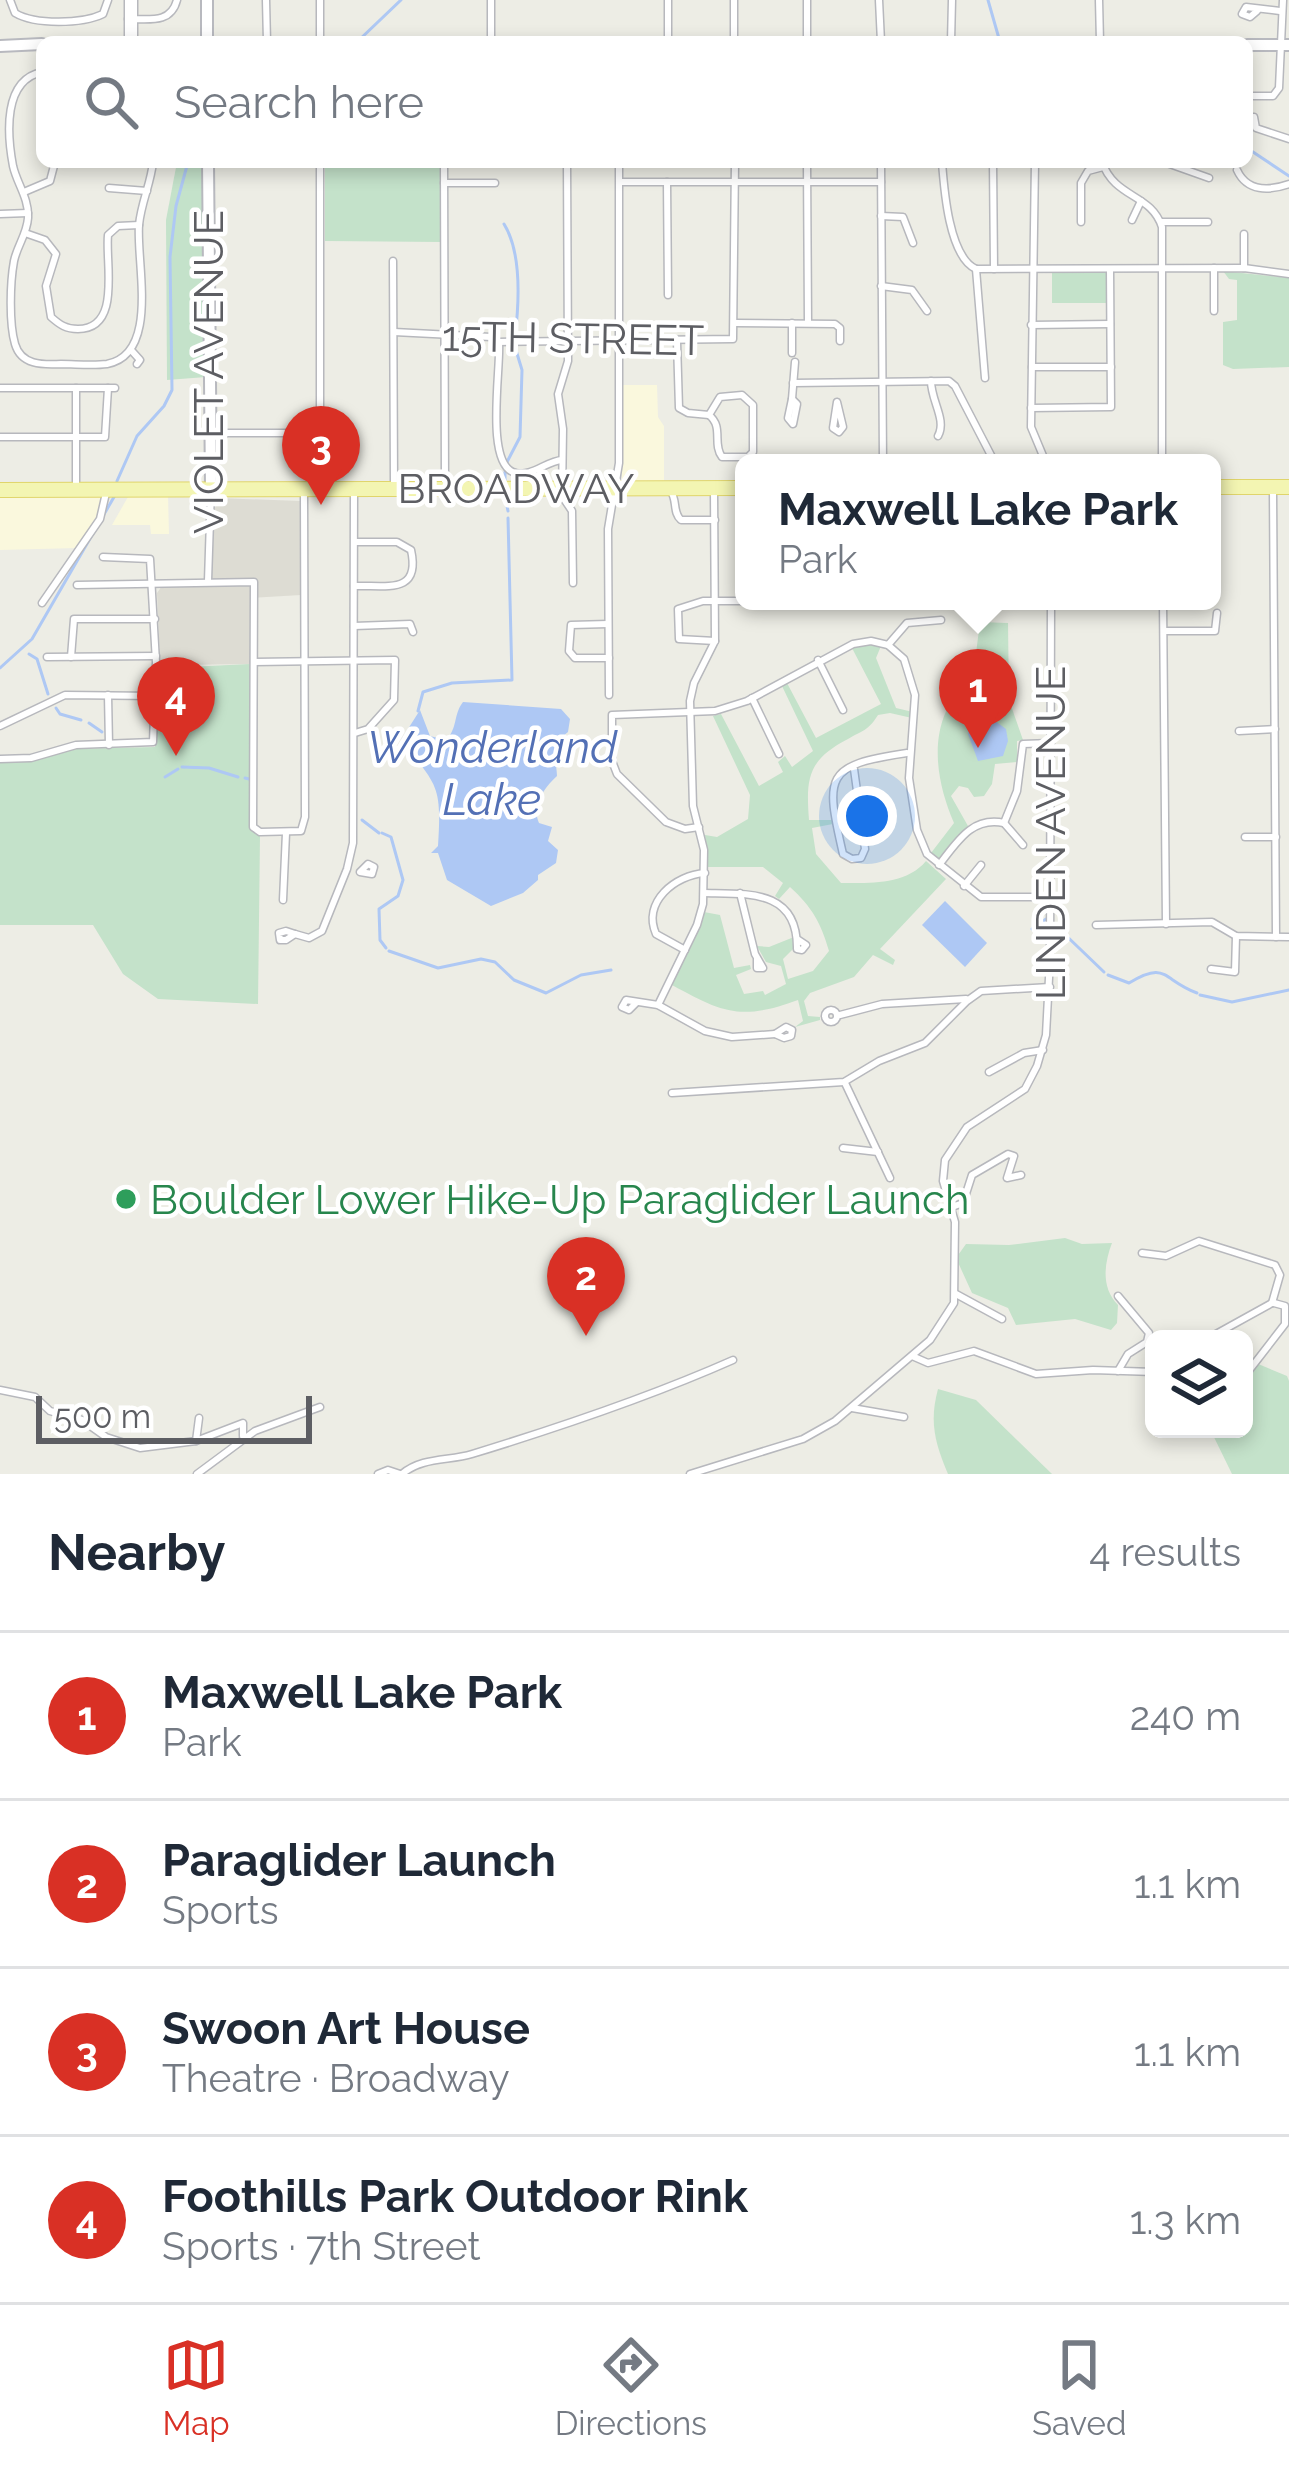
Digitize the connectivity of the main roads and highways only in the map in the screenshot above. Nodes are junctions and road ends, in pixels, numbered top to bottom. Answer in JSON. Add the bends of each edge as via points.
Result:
{"nodes":[{"id":1,"x":1221,"y":487,"type":"edge"},
{"id":2,"x":1281,"y":487,"type":"edge"},
{"id":3,"x":735,"y":488,"type":"edge"},
{"id":4,"x":0,"y":490,"type":"edge"}],
"edges":[{"from":1,"to":2,"type":"main road"},
{"from":3,"to":4,"type":"main road","name":"BROADWAY"}]}
